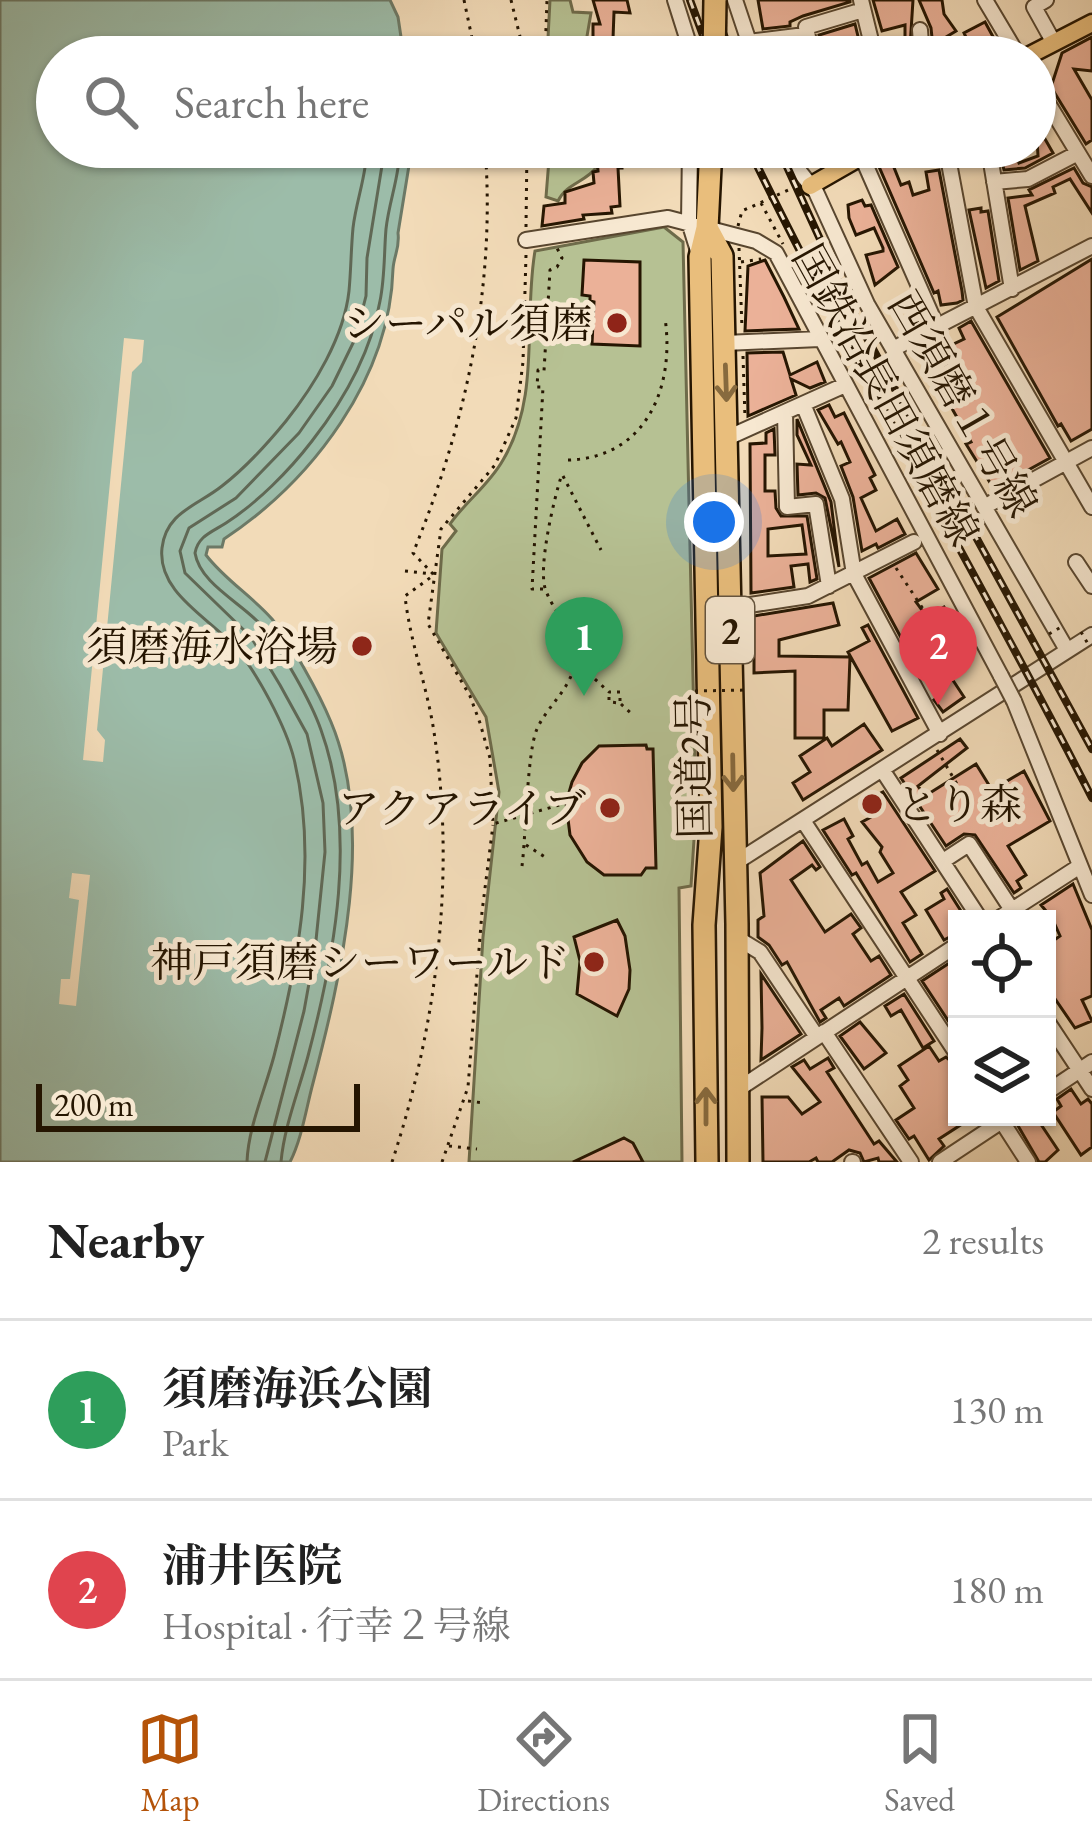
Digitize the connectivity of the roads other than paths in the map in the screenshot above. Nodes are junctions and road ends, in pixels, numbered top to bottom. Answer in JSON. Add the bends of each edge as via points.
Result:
{"nodes":[{"id":1,"x":675,"y":0,"type":"edge"},
{"id":2,"x":826,"y":0,"type":"edge"},
{"id":3,"x":985,"y":0,"type":"edge"},
{"id":4,"x":1046,"y":0,"type":"edge"},
{"id":5,"x":729,"y":2,"type":"edge"},
{"id":6,"x":862,"y":5,"type":"edge"},
{"id":7,"x":831,"y":20,"type":"junction"},
{"id":8,"x":1092,"y":23,"type":"edge"},
{"id":9,"x":920,"y":30,"type":"dead end"},
{"id":10,"x":805,"y":35,"type":"joint"},
{"id":11,"x":691,"y":36,"type":"edge"},
{"id":12,"x":711,"y":36,"type":"edge"},
{"id":13,"x":745,"y":36,"type":"edge"},
{"id":14,"x":801,"y":36,"type":"edge"},
{"id":15,"x":870,"y":36,"type":"edge"},
{"id":16,"x":920,"y":36,"type":"edge"},
{"id":17,"x":1009,"y":36,"type":"edge"},
{"id":18,"x":1050,"y":36,"type":"edge"},
{"id":19,"x":1056,"y":42,"type":"edge"},
{"id":20,"x":1056,"y":117,"type":"edge"},
{"id":21,"x":1078,"y":153,"type":"junction"},
{"id":22,"x":1056,"y":164,"type":"edge"},
{"id":23,"x":693,"y":168,"type":"edge"},
{"id":24,"x":707,"y":168,"type":"edge"},
{"id":25,"x":798,"y":168,"type":"edge"},
{"id":26,"x":834,"y":168,"type":"edge"},
{"id":27,"x":867,"y":168,"type":"edge"},
{"id":28,"x":950,"y":168,"type":"edge"},
{"id":29,"x":992,"y":168,"type":"edge"},
{"id":30,"x":1049,"y":168,"type":"edge"},
{"id":31,"x":1092,"y":176,"type":"edge"},
{"id":32,"x":994,"y":182,"type":"junction"},
{"id":33,"x":805,"y":185,"type":"junction"},
{"id":34,"x":698,"y":225,"type":"junction"},
{"id":35,"x":526,"y":240,"type":"road end"},
{"id":36,"x":1092,"y":246,"type":"edge"},
{"id":37,"x":1012,"y":290,"type":"junction"},
{"id":38,"x":976,"y":307,"type":"junction"},
{"id":39,"x":936,"y":325,"type":"junction"},
{"id":40,"x":820,"y":339,"type":"junction"},
{"id":41,"x":724,"y":343,"type":"junction"},
{"id":42,"x":893,"y":349,"type":"junction"},
{"id":43,"x":845,"y":385,"type":"junction"},
{"id":44,"x":802,"y":404,"type":"junction"},
{"id":45,"x":785,"y":412,"type":"junction"},
{"id":46,"x":728,"y":438,"type":"junction"},
{"id":47,"x":1092,"y":448,"type":"edge"},
{"id":48,"x":1065,"y":465,"type":"junction"},
{"id":49,"x":1092,"y":507,"type":"edge"},
{"id":50,"x":982,"y":513,"type":"junction"},
{"id":51,"x":914,"y":542,"type":"dead end"},
{"id":52,"x":1076,"y":562,"type":"dead end"},
{"id":53,"x":854,"y":574,"type":"junction"},
{"id":54,"x":829,"y":586,"type":"junction"},
{"id":55,"x":1092,"y":586,"type":"edge"},
{"id":56,"x":730,"y":608,"type":"junction"},
{"id":57,"x":1084,"y":634,"type":"edge"},
{"id":58,"x":1067,"y":650,"type":"junction"},
{"id":59,"x":938,"y":741,"type":"junction"},
{"id":60,"x":883,"y":771,"type":"junction"},
{"id":61,"x":804,"y":821,"type":"junction"},
{"id":62,"x":710,"y":839,"type":"junction"},
{"id":63,"x":944,"y":861,"type":"junction"},
{"id":64,"x":735,"y":863,"type":"junction"},
{"id":65,"x":1080,"y":866,"type":"junction"},
{"id":66,"x":1092,"y":895,"type":"edge"},
{"id":67,"x":974,"y":910,"type":"edge"},
{"id":68,"x":1012,"y":910,"type":"joint"},
{"id":69,"x":737,"y":938,"type":"junction"},
{"id":70,"x":948,"y":951,"type":"edge"},
{"id":71,"x":906,"y":977,"type":"junction"},
{"id":72,"x":1056,"y":1031,"type":"edge"},
{"id":73,"x":820,"y":1034,"type":"junction"},
{"id":74,"x":948,"y":1040,"type":"edge"},
{"id":75,"x":706,"y":1050,"type":"junction"},
{"id":76,"x":1086,"y":1066,"type":"edge"},
{"id":77,"x":1056,"y":1086,"type":"edge"},
{"id":78,"x":736,"y":1090,"type":"junction"},
{"id":79,"x":1092,"y":1090,"type":"edge"},
{"id":80,"x":992,"y":1126,"type":"edge"},
{"id":81,"x":1008,"y":1126,"type":"edge"},
{"id":82,"x":706,"y":1162,"type":"edge"},
{"id":83,"x":738,"y":1162,"type":"edge"},
{"id":84,"x":910,"y":1162,"type":"edge"},
{"id":85,"x":940,"y":1162,"type":"edge"},
{"id":86,"x":1028,"y":1162,"type":"edge"}],
"edges":[{"from":1,"to":11,"type":"street"},
{"from":2,"to":7,"type":"street"},
{"from":3,"to":17,"type":"street"},
{"from":4,"to":18,"type":"street","via":[[1034,7]]},
{"from":5,"to":12,"type":"highway","bridge":true},
{"from":5,"to":13,"type":"street"},
{"from":6,"to":7,"type":"street"},
{"from":6,"to":15,"type":"street"},
{"from":7,"to":10,"type":"street","via":[[806,27]]},
{"from":8,"to":19,"type":"main road"},
{"from":9,"to":16,"type":"street"},
{"from":10,"to":14,"type":"street"},
{"from":20,"to":21,"type":"street"},
{"from":21,"to":22,"type":"street"},
{"from":21,"to":31,"type":"street"},
{"from":23,"to":34,"type":"street"},
{"from":24,"to":34,"type":"highway","name":"国道2号","number":"2"},
{"from":25,"to":33,"type":"street","name":"西須磨１号線"},
{"from":26,"to":33,"type":"main road"},
{"from":27,"to":39,"type":"street"},
{"from":28,"to":38,"type":"street"},
{"from":29,"to":32,"type":"street"},
{"from":30,"to":32,"type":"street"},
{"from":32,"to":37,"type":"street"},
{"from":33,"to":42,"type":"street","name":"西須磨１号線"},
{"from":34,"to":35,"type":"street","name":"国鉄沿長田須磨線","via":[[657,217]]},
{"from":34,"to":40,"type":"street","name":"国鉄沿長田須磨線","via":[[776,253]]},
{"from":34,"to":41,"type":"highway","name":"国道2号","number":"2","via":[[722,256]]},
{"from":34,"to":62,"type":"highway","name":"国道2号","number":"2"},
{"from":36,"to":37,"type":"street"},
{"from":37,"to":38,"type":"street"},
{"from":38,"to":39,"type":"street"},
{"from":38,"to":48,"type":"street"},
{"from":39,"to":42,"type":"street"},
{"from":40,"to":41,"type":"street"},
{"from":40,"to":43,"type":"street","name":"国鉄沿長田須磨線"},
{"from":41,"to":46,"type":"highway","name":"国道2号","number":"2","one_way":true},
{"from":42,"to":50,"type":"street","name":"西須磨１号線"},
{"from":43,"to":44,"type":"street"},
{"from":43,"to":65,"type":"street","name":"国鉄沿長田須磨線","bridge":true,"via":[[1014,701]]},
{"from":44,"to":45,"type":"street"},
{"from":44,"to":53,"type":"street","via":[[842,499]]},
{"from":45,"to":46,"type":"street"},
{"from":45,"to":54,"type":"street","via":[[787,507],[817,504]]},
{"from":46,"to":56,"type":"highway","name":"国道2号","number":"2"},
{"from":47,"to":48,"type":"street"},
{"from":48,"to":49,"type":"street"},
{"from":48,"to":50,"type":"street"},
{"from":50,"to":58,"type":"street","name":"西須磨１号線"},
{"from":51,"to":53,"type":"street"},
{"from":52,"to":55,"type":"street"},
{"from":53,"to":54,"type":"street"},
{"from":53,"to":59,"type":"street"},
{"from":54,"to":56,"type":"street"},
{"from":56,"to":64,"type":"highway","name":"国道2号","number":"2","one_way":true},
{"from":57,"to":58,"type":"street"},
{"from":58,"to":59,"type":"street"},
{"from":59,"to":60,"type":"street"},
{"from":60,"to":61,"type":"street"},
{"from":60,"to":63,"type":"street"},
{"from":61,"to":64,"type":"street"},
{"from":61,"to":71,"type":"street"},
{"from":62,"to":64,"type":"highway"},
{"from":62,"to":75,"type":"highway","name":"国道2号","number":"2"},
{"from":63,"to":67,"type":"street"},
{"from":63,"to":68,"type":"street","via":[[969,844]]},
{"from":64,"to":69,"type":"highway","name":"国道2号","number":"2"},
{"from":64,"to":75,"type":"highway","number":"2","via":[[718,880],[714,902]]},
{"from":65,"to":66,"type":"street","name":"国鉄沿長田須磨線"},
{"from":65,"to":68,"type":"street"},
{"from":69,"to":73,"type":"street","via":[[760,952]]},
{"from":69,"to":78,"type":"highway","name":"国道2号","number":"2"},
{"from":70,"to":71,"type":"street"},
{"from":71,"to":73,"type":"street"},
{"from":71,"to":74,"type":"street"},
{"from":72,"to":76,"type":"street"},
{"from":73,"to":78,"type":"street"},
{"from":73,"to":84,"type":"street"},
{"from":82,"to":75,"type":"highway","name":"国道2号","number":"2","one_way":true},
{"from":76,"to":77,"type":"street"},
{"from":76,"to":79,"type":"street"},
{"from":78,"to":83,"type":"highway","name":"国道2号","number":"2"},
{"from":80,"to":85,"type":"street"},
{"from":81,"to":86,"type":"street"}]}
